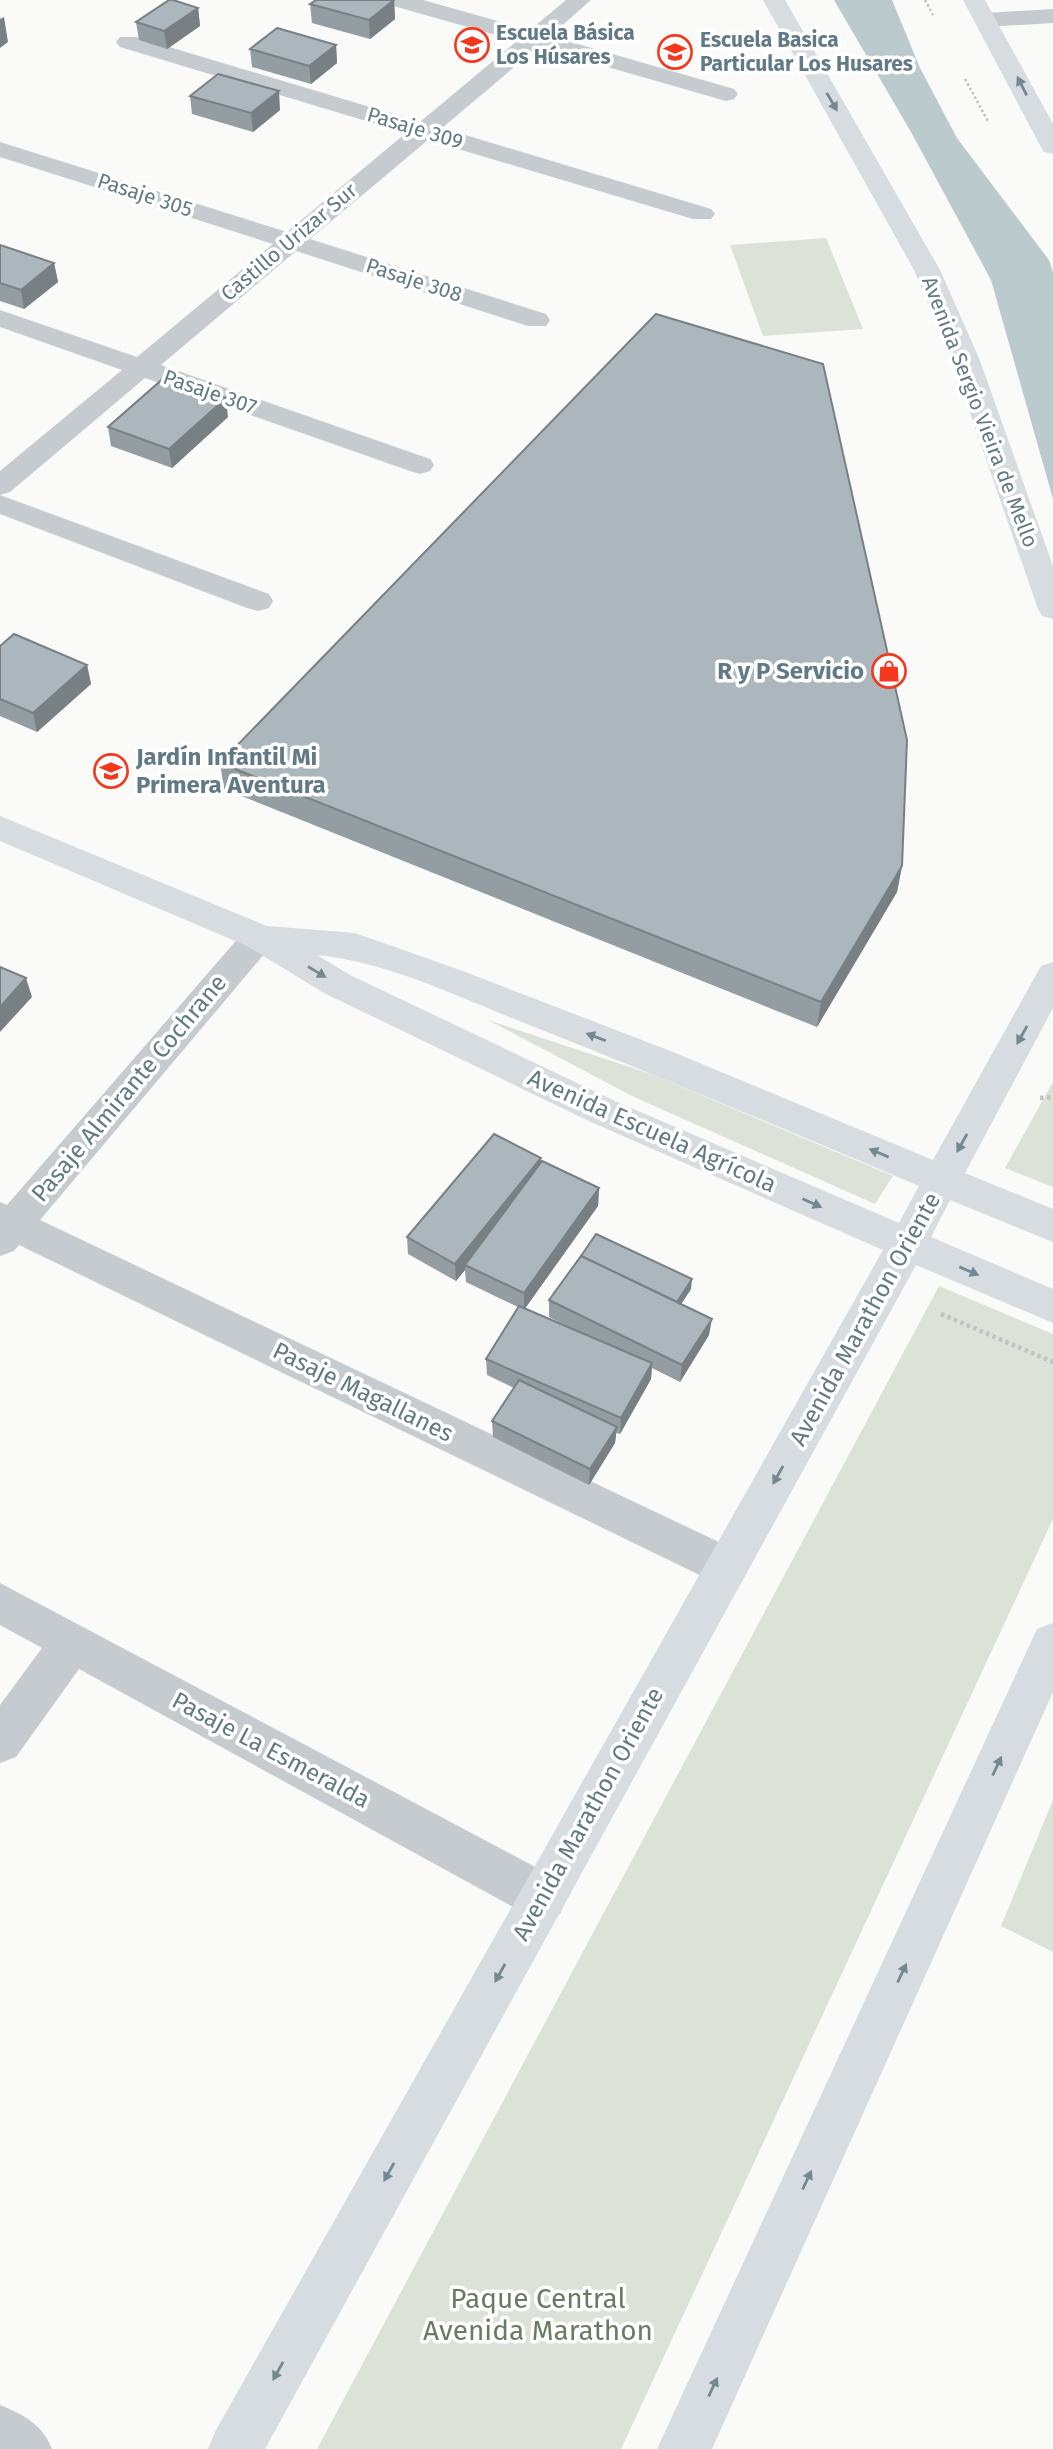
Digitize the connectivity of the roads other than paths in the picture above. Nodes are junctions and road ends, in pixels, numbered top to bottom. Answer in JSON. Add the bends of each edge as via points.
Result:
{"nodes":[{"id":1,"x":398,"y":0,"type":"edge"},
{"id":2,"x":580,"y":0,"type":"edge"},
{"id":3,"x":774,"y":0,"type":"edge"},
{"id":4,"x":980,"y":10,"type":"edge"},
{"id":5,"x":1053,"y":16,"type":"edge"},
{"id":6,"x":531,"y":38,"type":"junction"},
{"id":7,"x":128,"y":42,"type":"dead end"},
{"id":8,"x":726,"y":94,"type":"dead end"},
{"id":9,"x":422,"y":130,"type":"junction"},
{"id":10,"x":1053,"y":147,"type":"edge"},
{"id":11,"x":0,"y":149,"type":"edge"},
{"id":12,"x":702,"y":214,"type":"dead end"},
{"id":13,"x":290,"y":241,"type":"junction"},
{"id":14,"x":0,"y":318,"type":"edge"},
{"id":15,"x":537,"y":320,"type":"dead end"},
{"id":16,"x":141,"y":367,"type":"junction"},
{"id":17,"x":420,"y":465,"type":"dead end"},
{"id":18,"x":0,"y":486,"type":"edge"},
{"id":19,"x":0,"y":504,"type":"edge"},
{"id":20,"x":258,"y":601,"type":"dead end"},
{"id":21,"x":1053,"y":609,"type":"edge"},
{"id":22,"x":0,"y":828,"type":"edge"},
{"id":23,"x":259,"y":937,"type":"junction"},
{"id":24,"x":1053,"y":975,"type":"edge"},
{"id":25,"x":942,"y":1180,"type":"junction"},
{"id":26,"x":1053,"y":1226,"type":"edge"},
{"id":27,"x":4,"y":1228,"type":"edge"},
{"id":28,"x":907,"y":1244,"type":"junction"},
{"id":29,"x":1053,"y":1307,"type":"edge"},
{"id":30,"x":727,"y":1567,"type":"junction"},
{"id":31,"x":0,"y":1603,"type":"edge"},
{"id":32,"x":72,"y":1642,"type":"junction"},
{"id":33,"x":1053,"y":1643,"type":"edge"},
{"id":34,"x":0,"y":1742,"type":"edge"},
{"id":35,"x":542,"y":1897,"type":"junction"},
{"id":36,"x":0,"y":2432,"type":"edge"},
{"id":37,"x":25,"y":2449,"type":"edge"},
{"id":38,"x":234,"y":2449,"type":"edge"},
{"id":39,"x":684,"y":2449,"type":"edge"}],
"edges":[{"from":1,"to":6,"type":"street"},
{"from":2,"to":6,"type":"street","name":"Castillo Urizar Sur"},
{"from":3,"to":21,"type":"main road","name":"Avenida Sergio Vieira de Mello","one_way":true,"via":[[927,270],[965,358]]},
{"from":4,"to":5,"type":"street"},
{"from":10,"to":4,"type":"main road","one_way":true},
{"from":6,"to":8,"type":"street"},
{"from":6,"to":9,"type":"street","name":"Castillo Urizar Sur"},
{"from":7,"to":9,"type":"street","name":"Pasaje 309"},
{"from":9,"to":12,"type":"street","name":"Pasaje 309"},
{"from":9,"to":13,"type":"street","name":"Castillo Urizar Sur"},
{"from":11,"to":13,"type":"street","name":"Pasaje 305"},
{"from":13,"to":15,"type":"street","name":"Pasaje 308"},
{"from":13,"to":16,"type":"street","name":"Castillo Urizar Sur"},
{"from":14,"to":16,"type":"street","name":"Pasaje 307"},
{"from":16,"to":17,"type":"street","name":"Pasaje 307"},
{"from":16,"to":18,"type":"street","name":"Castillo Urizar Sur"},
{"from":19,"to":20,"type":"street"},
{"from":22,"to":23,"type":"main road","name":"Avenida Escuela Agrícola"},
{"from":25,"to":23,"type":"main road","name":"Avenida Escuela Agrícola","one_way":true,"via":[[448,979],[355,946]]},
{"from":23,"to":27,"type":"street","name":"Pasaje Almirante Cochrane"},
{"from":23,"to":28,"type":"main road","name":"Avenida Escuela Agrícola","one_way":true,"via":[[337,984],[604,1112]]},
{"from":24,"to":25,"type":"main road","one_way":true},
{"from":25,"to":26,"type":"main road","name":"Avenida Escuela Agrícola"},
{"from":25,"to":28,"type":"main road","name":"Avenida Marathon Oriente"},
{"from":27,"to":30,"type":"street","name":"Pasaje Magallanes"},
{"from":28,"to":29,"type":"main road","name":"Avenida Escuela Agrícola","one_way":true},
{"from":28,"to":30,"type":"main road","name":"Avenida Marathon Oriente","one_way":true},
{"from":30,"to":35,"type":"main road","name":"Avenida Marathon Oriente"},
{"from":31,"to":32,"type":"street","name":"Pasaje La Esmeralda"},
{"from":32,"to":34,"type":"street"},
{"from":32,"to":35,"type":"street","name":"Pasaje La Esmeralda"},
{"from":39,"to":33,"type":"main road","one_way":true},
{"from":35,"to":38,"type":"main road","name":"Avenida Marathon Oriente","one_way":true},
{"from":36,"to":37,"type":"street"}]}
